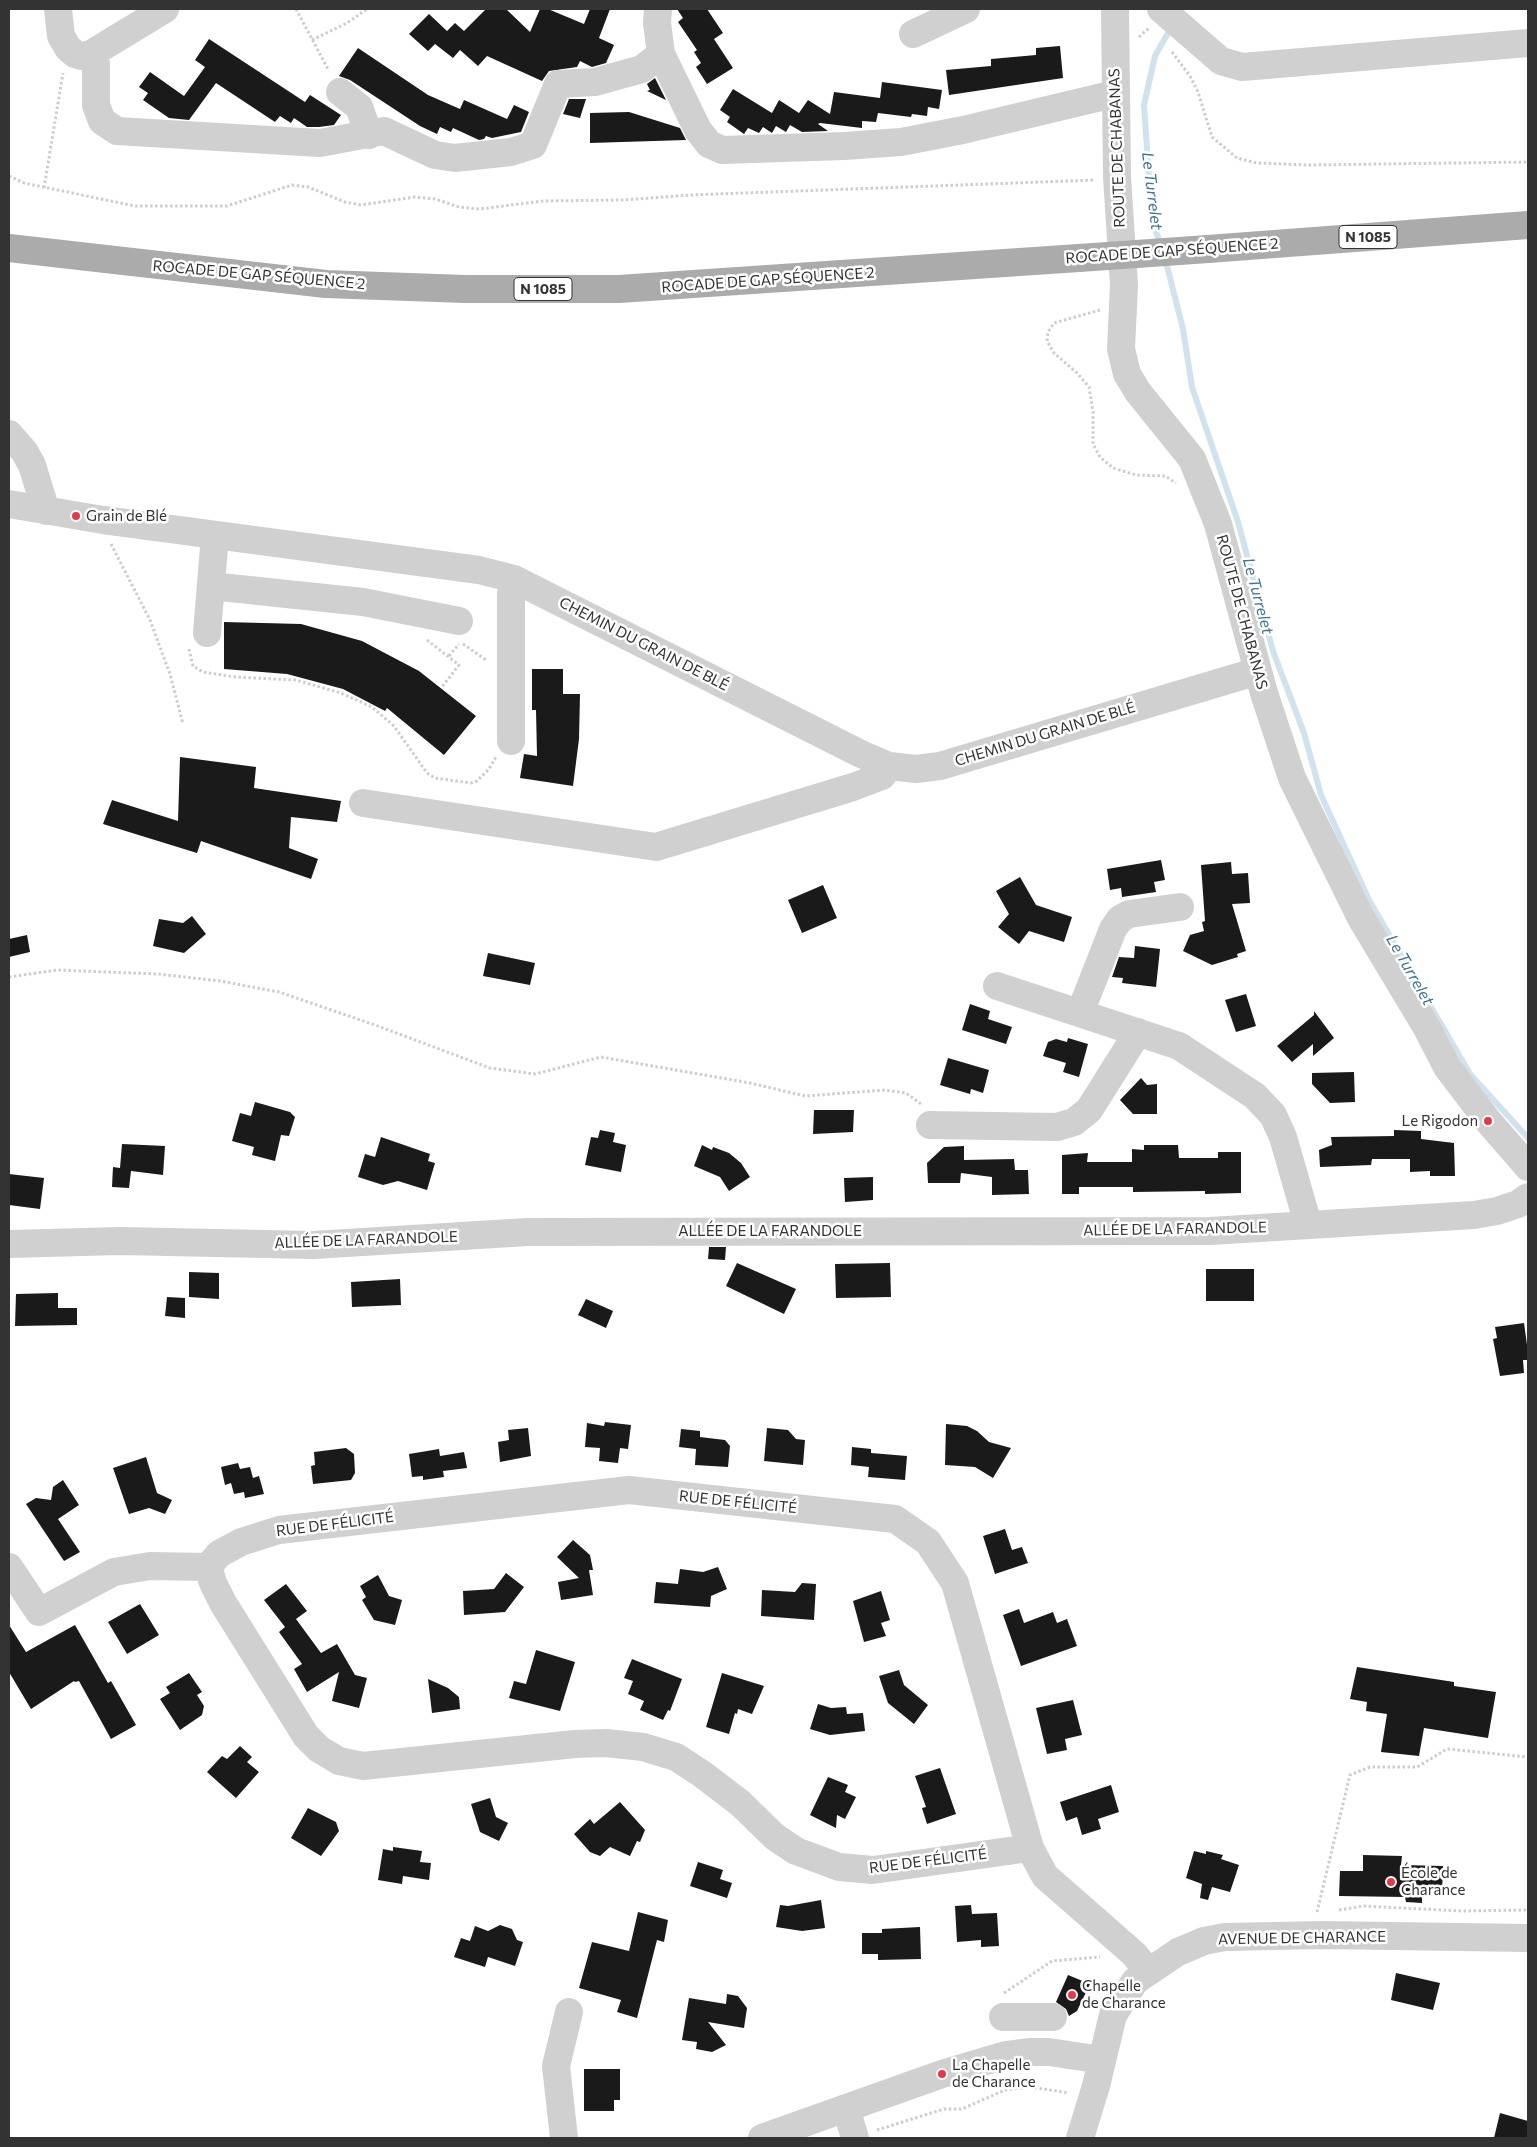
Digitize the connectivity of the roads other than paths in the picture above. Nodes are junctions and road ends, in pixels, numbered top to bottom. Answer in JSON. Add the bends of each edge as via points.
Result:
{"nodes":[{"id":1,"x":58,"y":9,"type":"edge"},
{"id":2,"x":164,"y":9,"type":"edge"},
{"id":3,"x":658,"y":9,"type":"edge"},
{"id":4,"x":966,"y":9,"type":"edge"},
{"id":5,"x":1120,"y":10,"type":"edge"},
{"id":6,"x":1170,"y":23,"type":"edge"},
{"id":7,"x":913,"y":34,"type":"dead end"},
{"id":8,"x":1528,"y":43,"type":"edge"},
{"id":9,"x":79,"y":51,"type":"junction"},
{"id":10,"x":661,"y":54,"type":"junction"},
{"id":11,"x":340,"y":92,"type":"road end"},
{"id":12,"x":1114,"y":94,"type":"junction"},
{"id":13,"x":369,"y":134,"type":"junction"},
{"id":14,"x":1528,"y":225,"type":"edge"},
{"id":15,"x":9,"y":248,"type":"edge"},
{"id":16,"x":9,"y":434,"type":"edge"},
{"id":17,"x":9,"y":504,"type":"edge"},
{"id":18,"x":46,"y":511,"type":"junction"},
{"id":19,"x":215,"y":535,"type":"junction"},
{"id":20,"x":514,"y":579,"type":"junction"},
{"id":21,"x":211,"y":586,"type":"junction"},
{"id":22,"x":460,"y":632,"type":"road end"},
{"id":23,"x":197,"y":638,"type":"road end"},
{"id":24,"x":1258,"y":671,"type":"junction"},
{"id":25,"x":504,"y":746,"type":"road end"},
{"id":26,"x":889,"y":766,"type":"junction"},
{"id":27,"x":363,"y":803,"type":"dead end"},
{"id":28,"x":1180,"y":907,"type":"dead end"},
{"id":29,"x":997,"y":986,"type":"dead end"},
{"id":30,"x":1080,"y":1013,"type":"junction"},
{"id":31,"x":1138,"y":1032,"type":"junction"},
{"id":32,"x":930,"y":1125,"type":"road end"},
{"id":33,"x":1528,"y":1167,"type":"edge"},
{"id":34,"x":1528,"y":1197,"type":"edge"},
{"id":35,"x":1308,"y":1224,"type":"junction"},
{"id":36,"x":9,"y":1244,"type":"edge"},
{"id":37,"x":9,"y":1566,"type":"edge"},
{"id":38,"x":208,"y":1567,"type":"junction"},
{"id":39,"x":1030,"y":1848,"type":"junction"},
{"id":40,"x":1528,"y":1938,"type":"edge"},
{"id":41,"x":1148,"y":1971,"type":"junction"},
{"id":42,"x":1022,"y":2011,"type":"road end"},
{"id":43,"x":569,"y":2012,"type":"dead end"},
{"id":44,"x":1028,"y":2052,"type":"junction"},
{"id":45,"x":1102,"y":2060,"type":"junction"},
{"id":46,"x":846,"y":2108,"type":"junction"},
{"id":47,"x":863,"y":2135,"type":"edge"},
{"id":48,"x":564,"y":2138,"type":"edge"},
{"id":49,"x":762,"y":2138,"type":"edge"},
{"id":50,"x":1080,"y":2138,"type":"edge"}],
"edges":[{"from":1,"to":9,"type":"street","via":[[61,36]]},
{"from":2,"to":9,"type":"street"},
{"from":3,"to":10,"type":"street"},
{"from":4,"to":7,"type":"street"},
{"from":5,"to":12,"type":"street","name":"ROUTE DE CHABANAS"},
{"from":6,"to":8,"type":"street","via":[[1221,61],[1242,67]]},
{"from":9,"to":13,"type":"street","via":[[96,64],[96,105],[102,121],[117,131],[320,143]]},
{"from":10,"to":12,"type":"street","via":[[698,130],[709,144],[722,150],[900,142]]},
{"from":10,"to":13,"type":"street","via":[[642,69],[595,82],[558,84],[533,145],[511,152],[455,158],[435,155],[384,131]]},
{"from":11,"to":13,"type":"street","via":[[359,107]]},
{"from":12,"to":24,"type":"street","name":"ROUTE DE CHABANAS","via":[[1124,285],[1121,349],[1128,374],[1138,392],[1192,459],[1218,524]]},
{"from":14,"to":15,"type":"main road","name":"ROCADE DE GAP SÉQUENCE 2","number":"N 1085","bridge":true,"via":[[618,289],[465,289],[326,284]]},
{"from":16,"to":18,"type":"street","via":[[32,465]]},
{"from":17,"to":18,"type":"street","name":"CHEMIN DU GRAIN DE BLÉ"},
{"from":18,"to":19,"type":"street","name":"CHEMIN DU GRAIN DE BLÉ"},
{"from":19,"to":20,"type":"street","name":"CHEMIN DU GRAIN DE BLÉ","via":[[480,570]]},
{"from":19,"to":21,"type":"street"},
{"from":20,"to":25,"type":"street"},
{"from":20,"to":26,"type":"street","name":"CHEMIN DU GRAIN DE BLÉ"},
{"from":21,"to":22,"type":"street","via":[[363,602]]},
{"from":21,"to":23,"type":"street"},
{"from":24,"to":26,"type":"street","name":"CHEMIN DU GRAIN DE BLÉ","via":[[940,766],[916,769]]},
{"from":24,"to":33,"type":"street","name":"ROUTE DE CHABANAS","via":[[1292,778],[1361,918],[1447,1067]]},
{"from":26,"to":27,"type":"street","via":[[882,776],[854,787],[656,847]]},
{"from":28,"to":30,"type":"street","via":[[1129,914],[1120,919]]},
{"from":29,"to":30,"type":"street"},
{"from":30,"to":31,"type":"street"},
{"from":31,"to":32,"type":"street","via":[[1089,1110],[1074,1122],[1057,1127]]},
{"from":31,"to":35,"type":"street","via":[[1187,1051],[1234,1080],[1273,1115],[1283,1137]]},
{"from":34,"to":35,"type":"street","name":"ALLÉE DE LA FARANDOLE","via":[[1518,1204],[1474,1216]]},
{"from":35,"to":36,"type":"street","name":"ALLÉE DE LA FARANDOLE","via":[[1210,1231],[528,1232],[313,1245],[120,1241]]},
{"from":37,"to":38,"type":"street","via":[[39,1612],[114,1572],[150,1566]]},
{"from":38,"to":39,"type":"street","name":"RUE DE FÉLICITÉ","via":[[223,1604],[306,1736],[319,1749],[339,1761],[363,1766],[575,1744],[643,1747],[676,1757],[702,1774],[796,1851],[839,1867],[873,1870]]},
{"from":38,"to":39,"type":"street","name":"RUE DE FÉLICITÉ","via":[[219,1554],[241,1542],[279,1530],[629,1490],[895,1519],[928,1542],[955,1583]]},
{"from":39,"to":41,"type":"street","name":"RUE DE FÉLICITÉ","via":[[1050,1880],[1119,1940]]},
{"from":40,"to":41,"type":"street","name":"AVENUE DE CHARANCE","via":[[1225,1937],[1204,1941],[1178,1952]]},
{"from":41,"to":45,"type":"street","name":"AVENUE DE CHARANCE","via":[[1136,1981],[1113,2015]]},
{"from":42,"to":44,"type":"street"},
{"from":43,"to":48,"type":"street","via":[[556,2066]]},
{"from":44,"to":45,"type":"street"},
{"from":44,"to":46,"type":"street","via":[[984,2060]]},
{"from":45,"to":50,"type":"street","name":"AVENUE DE CHARANCE"},
{"from":46,"to":47,"type":"street"},
{"from":46,"to":49,"type":"street"}]}
